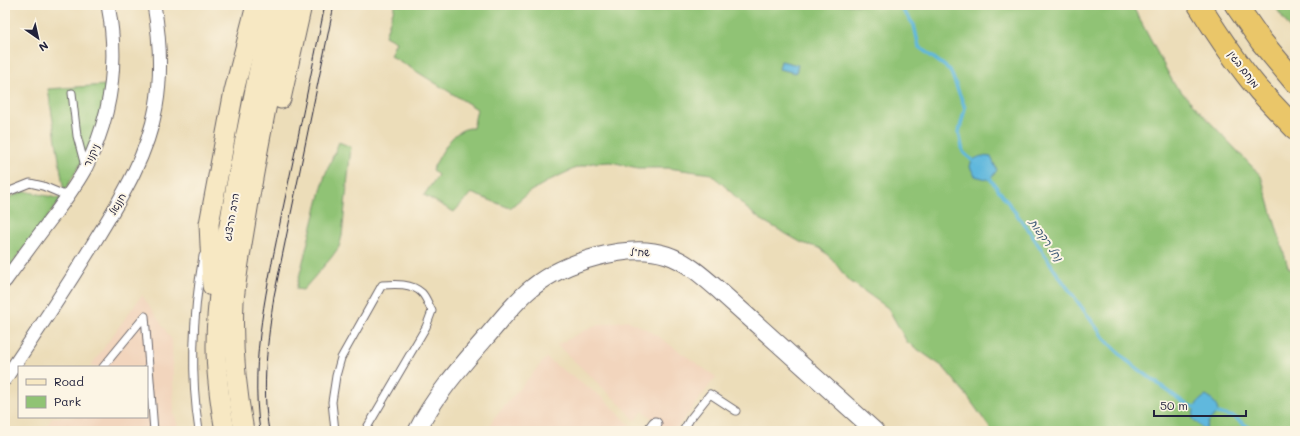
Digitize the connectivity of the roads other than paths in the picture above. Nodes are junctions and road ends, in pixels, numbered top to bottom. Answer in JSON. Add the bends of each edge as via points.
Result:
{"nodes":[{"id":1,"x":108,"y":5,"type":"edge"},
{"id":2,"x":154,"y":5,"type":"edge"},
{"id":3,"x":287,"y":5,"type":"edge"},
{"id":4,"x":302,"y":5,"type":"edge"},
{"id":5,"x":1199,"y":5,"type":"edge"},
{"id":6,"x":1236,"y":5,"type":"edge"},
{"id":7,"x":258,"y":7,"type":"edge"},
{"id":8,"x":1295,"y":82,"type":"edge"},
{"id":9,"x":72,"y":93,"type":"dead end"},
{"id":10,"x":1295,"y":128,"type":"edge"},
{"id":11,"x":85,"y":168,"type":"junction"},
{"id":12,"x":5,"y":193,"type":"edge"},
{"id":13,"x":67,"y":196,"type":"junction"},
{"id":14,"x":209,"y":224,"type":"junction"},
{"id":15,"x":238,"y":271,"type":"junction"},
{"id":16,"x":5,"y":281,"type":"edge"},
{"id":17,"x":217,"y":324,"type":"junction"},
{"id":18,"x":104,"y":366,"type":"edge"},
{"id":19,"x":5,"y":378,"type":"edge"},
{"id":20,"x":736,"y":410,"type":"dead end"},
{"id":21,"x":154,"y":431,"type":"edge"},
{"id":22,"x":199,"y":431,"type":"edge"},
{"id":23,"x":225,"y":431,"type":"edge"},
{"id":24,"x":244,"y":431,"type":"edge"},
{"id":25,"x":335,"y":431,"type":"edge"},
{"id":26,"x":365,"y":431,"type":"edge"},
{"id":27,"x":418,"y":431,"type":"edge"},
{"id":28,"x":683,"y":431,"type":"edge"},
{"id":29,"x":876,"y":431,"type":"edge"}],
"edges":[{"from":1,"to":11,"type":"street","name":"ניקנור","via":[[113,72],[101,133]]},
{"from":2,"to":19,"type":"street","name":"חננאל","via":[[160,49],[160,79],[149,136],[116,206]]},
{"from":3,"to":15,"type":"main road","name":"הרב הרצוג"},
{"from":4,"to":15,"type":"main road","via":[[254,219]]},
{"from":5,"to":10,"type":"highway","name":"מנחם בגין","via":[[1259,90]]},
{"from":6,"to":8,"type":"highway","via":[[1261,42]]},
{"from":7,"to":14,"type":"main road","via":[[234,91]]},
{"from":7,"to":17,"type":"main road","name":"הרב הרצוג"},
{"from":9,"to":11,"type":"lane","via":[[77,136]]},
{"from":11,"to":13,"type":"street","name":"ניקנור"},
{"from":12,"to":13,"type":"lane","via":[[30,183]]},
{"from":13,"to":16,"type":"street","name":"ניקנור"},
{"from":14,"to":17,"type":"main road"},
{"from":14,"to":22,"type":"lane","name":"הרב הרצוג","via":[[195,318],[194,391]]},
{"from":15,"to":24,"type":"main road","name":"הרב הרצוג","via":[[234,300],[234,343]]},
{"from":17,"to":23,"type":"main road","name":"הרב הרצוג","via":[[217,373]]},
{"from":18,"to":21,"type":"lane","via":[[145,316]]},
{"from":20,"to":28,"type":"lane","via":[[710,394]]},
{"from":25,"to":26,"type":"lane","via":[[332,402],[341,358],[382,285],[400,284],[412,287],[423,293],[432,311],[426,327]]},
{"from":27,"to":29,"type":"street","name":"שח\"ל","via":[[442,392],[471,355],[533,287],[570,265],[618,252],[649,251],[668,255],[697,272]]}]}
